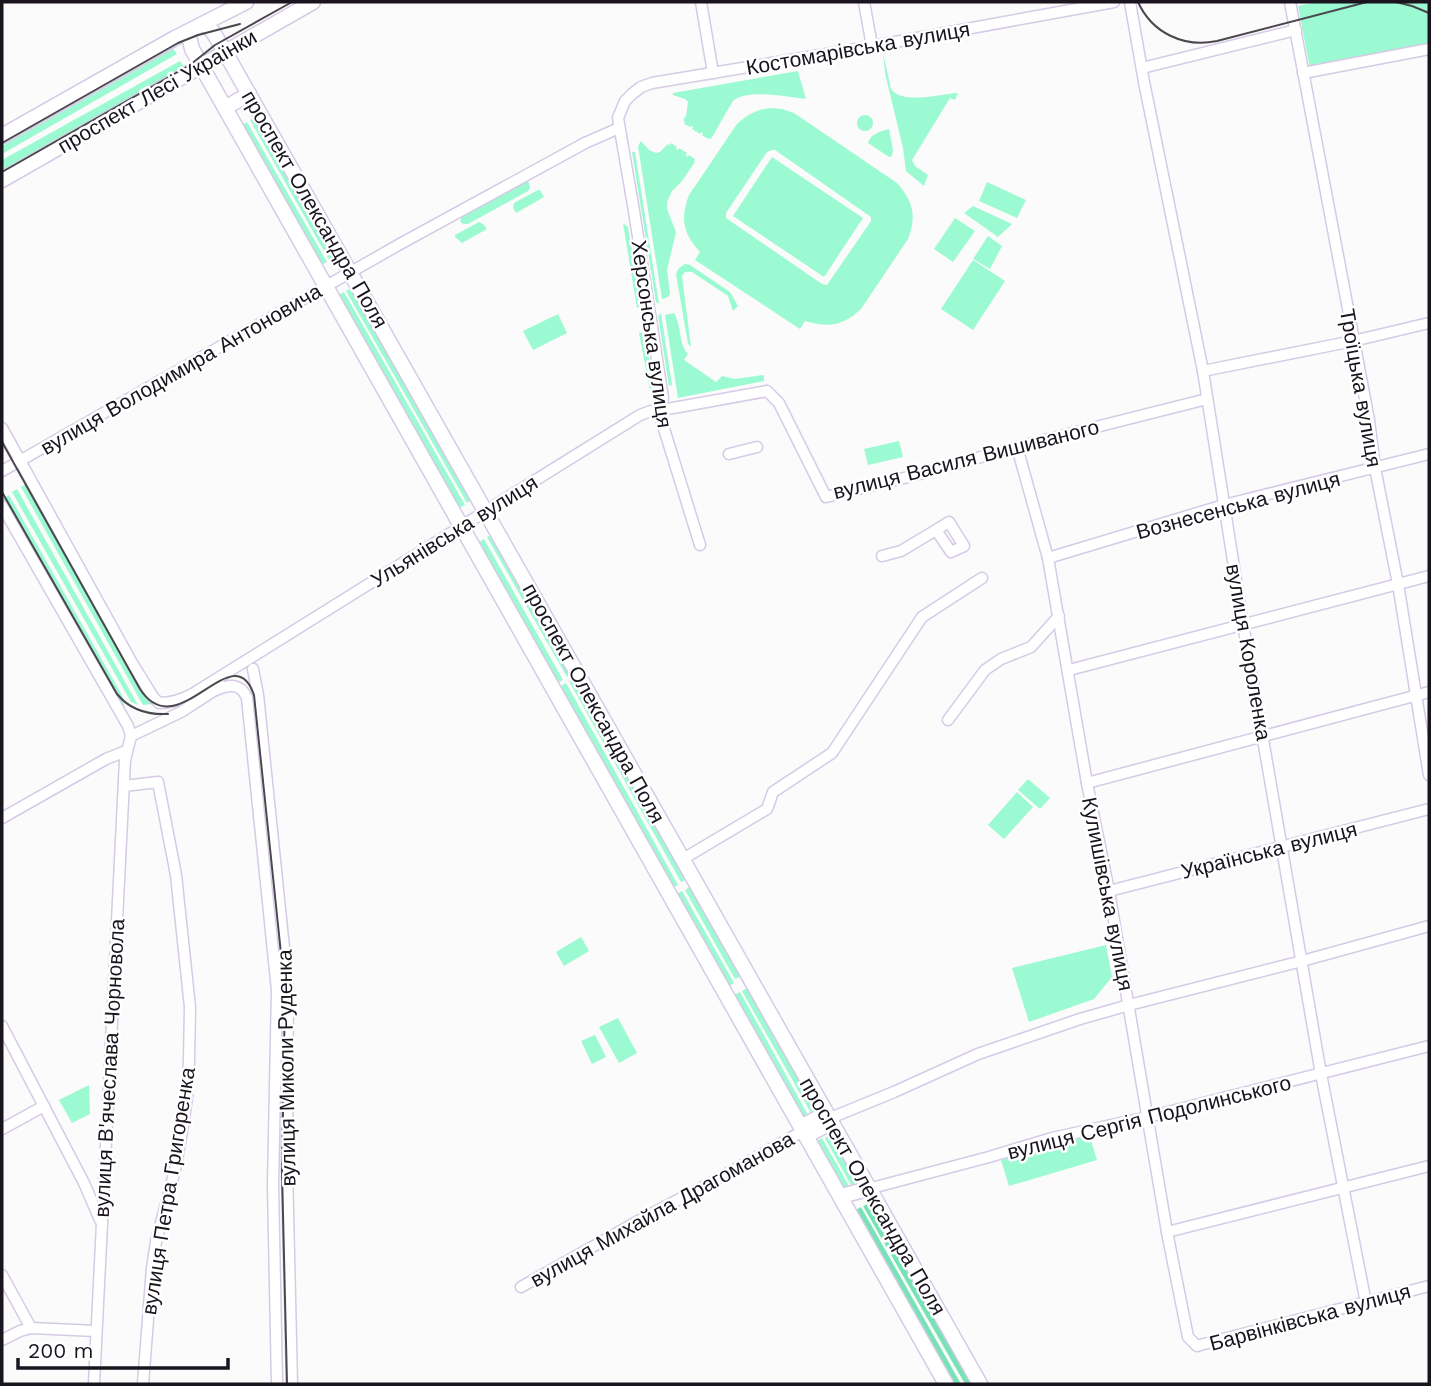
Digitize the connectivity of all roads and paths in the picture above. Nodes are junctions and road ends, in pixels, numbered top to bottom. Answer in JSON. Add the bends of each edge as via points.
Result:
{"nodes":[{"id":1,"x":246,"y":2,"type":"edge"},
{"id":2,"x":313,"y":2,"type":"edge"},
{"id":3,"x":701,"y":2,"type":"edge"},
{"id":4,"x":864,"y":2,"type":"edge"},
{"id":5,"x":1114,"y":2,"type":"edge"},
{"id":6,"x":1130,"y":2,"type":"edge"},
{"id":7,"x":1290,"y":2,"type":"edge"},
{"id":8,"x":205,"y":24,"type":"junction"},
{"id":9,"x":1296,"y":30,"type":"junction"},
{"id":10,"x":188,"y":32,"type":"junction"},
{"id":11,"x":872,"y":46,"type":"junction"},
{"id":12,"x":1429,"y":49,"type":"edge"},
{"id":13,"x":225,"y":52,"type":"junction"},
{"id":14,"x":202,"y":66,"type":"junction"},
{"id":15,"x":1142,"y":68,"type":"junction"},
{"id":16,"x":713,"y":73,"type":"junction"},
{"id":17,"x":1303,"y":73,"type":"junction"},
{"id":18,"x":249,"y":94,"type":"junction"},
{"id":19,"x":225,"y":108,"type":"junction"},
{"id":20,"x":619,"y":123,"type":"junction"},
{"id":21,"x":2,"y":136,"type":"edge"},
{"id":22,"x":2,"y":180,"type":"edge"},
{"id":23,"x":351,"y":273,"type":"junction"},
{"id":24,"x":327,"y":286,"type":"junction"},
{"id":25,"x":1429,"y":323,"type":"edge"},
{"id":26,"x":1353,"y":341,"type":"junction"},
{"id":27,"x":1203,"y":370,"type":"junction"},
{"id":28,"x":1207,"y":399,"type":"junction"},
{"id":29,"x":660,"y":410,"type":"junction"},
{"id":30,"x":2,"y":428,"type":"edge"},
{"id":31,"x":757,"y":447,"type":"dead end"},
{"id":32,"x":1017,"y":447,"type":"junction"},
{"id":33,"x":729,"y":454,"type":"dead end"},
{"id":34,"x":1429,"y":454,"type":"edge"},
{"id":35,"x":20,"y":461,"type":"junction"},
{"id":36,"x":1375,"y":468,"type":"junction"},
{"id":37,"x":2,"y":471,"type":"edge"},
{"id":38,"x":1224,"y":505,"type":"junction"},
{"id":39,"x":2,"y":506,"type":"edge"},
{"id":40,"x":485,"y":510,"type":"junction"},
{"id":41,"x":460,"y":526,"type":"junction"},
{"id":42,"x":936,"y":530,"type":"dead end"},
{"id":43,"x":700,"y":545,"type":"dead end"},
{"id":44,"x":882,"y":556,"type":"dead end"},
{"id":45,"x":1048,"y":558,"type":"junction"},
{"id":46,"x":1429,"y":576,"type":"edge"},
{"id":47,"x":982,"y":578,"type":"dead end"},
{"id":48,"x":1398,"y":584,"type":"junction"},
{"id":49,"x":1059,"y":616,"type":"junction"},
{"id":50,"x":1243,"y":624,"type":"junction"},
{"id":51,"x":255,"y":659,"type":"junction"},
{"id":52,"x":1069,"y":670,"type":"junction"},
{"id":53,"x":216,"y":690,"type":"junction"},
{"id":54,"x":1429,"y":692,"type":"edge"},
{"id":55,"x":246,"y":695,"type":"junction"},
{"id":56,"x":1416,"y":696,"type":"junction"},
{"id":57,"x":157,"y":702,"type":"junction"},
{"id":58,"x":948,"y":720,"type":"dead end"},
{"id":59,"x":146,"y":729,"type":"junction"},
{"id":60,"x":1263,"y":735,"type":"junction"},
{"id":61,"x":131,"y":736,"type":"junction"},
{"id":62,"x":126,"y":751,"type":"junction"},
{"id":63,"x":1429,"y":775,"type":"edge"},
{"id":64,"x":1087,"y":783,"type":"junction"},
{"id":65,"x":124,"y":786,"type":"junction"},
{"id":66,"x":1429,"y":809,"type":"edge"},
{"id":67,"x":2,"y":818,"type":"edge"},
{"id":68,"x":1283,"y":846,"type":"junction"},
{"id":69,"x":683,"y":859,"type":"junction"},
{"id":70,"x":1109,"y":891,"type":"junction"},
{"id":71,"x":1429,"y":926,"type":"edge"},
{"id":72,"x":1302,"y":961,"type":"junction"},
{"id":73,"x":1129,"y":1005,"type":"junction"},
{"id":74,"x":2,"y":1026,"type":"edge"},
{"id":75,"x":1429,"y":1046,"type":"edge"},
{"id":76,"x":1321,"y":1074,"type":"junction"},
{"id":77,"x":44,"y":1106,"type":"junction"},
{"id":78,"x":1148,"y":1117,"type":"junction"},
{"id":79,"x":828,"y":1119,"type":"junction"},
{"id":80,"x":2,"y":1129,"type":"edge"},
{"id":81,"x":803,"y":1131,"type":"junction"},
{"id":82,"x":1429,"y":1166,"type":"edge"},
{"id":83,"x":868,"y":1189,"type":"junction"},
{"id":84,"x":1343,"y":1189,"type":"junction"},
{"id":85,"x":841,"y":1196,"type":"junction"},
{"id":86,"x":102,"y":1222,"type":"junction"},
{"id":87,"x":1167,"y":1231,"type":"junction"},
{"id":88,"x":2,"y":1275,"type":"edge"},
{"id":89,"x":1429,"y":1286,"type":"edge"},
{"id":90,"x":522,"y":1287,"type":"dead end"},
{"id":91,"x":1366,"y":1303,"type":"junction"},
{"id":92,"x":30,"y":1328,"type":"junction"},
{"id":93,"x":96,"y":1331,"type":"junction"},
{"id":94,"x":2,"y":1340,"type":"edge"},
{"id":95,"x":1192,"y":1342,"type":"joint"},
{"id":96,"x":94,"y":1384,"type":"edge"},
{"id":97,"x":143,"y":1384,"type":"edge"},
{"id":98,"x":277,"y":1384,"type":"edge"},
{"id":99,"x":292,"y":1384,"type":"edge"},
{"id":100,"x":946,"y":1384,"type":"edge"},
{"id":101,"x":980,"y":1384,"type":"edge"}],
"edges":[{"from":1,"to":8,"type":"main road","name":"проспект Лесі Українки"},
{"from":2,"to":13,"type":"main road","name":"проспект Лесі Українки"},
{"from":3,"to":16,"type":"street"},
{"from":4,"to":11,"type":"street"},
{"from":5,"to":11,"type":"street","name":"Костомарівська вулиця"},
{"from":6,"to":15,"type":"street","name":"вулиця Короленка"},
{"from":7,"to":9,"type":"street","name":"Троїцька вулиця"},
{"from":8,"to":10,"type":"main road","name":"проспект Лесі Українки"},
{"from":8,"to":13,"type":"main road","name":"проспект Олександра Поля"},
{"from":9,"to":15,"type":"street"},
{"from":9,"to":17,"type":"street","name":"Троїцька вулиця"},
{"from":10,"to":14,"type":"main road","name":"проспект Олександра Поля"},
{"from":10,"to":21,"type":"main road","name":"проспект Лесі Українки"},
{"from":11,"to":16,"type":"street","name":"Костомарівська вулиця"},
{"from":12,"to":17,"type":"street"},
{"from":13,"to":14,"type":"main road","name":"проспект Лесі Українки"},
{"from":13,"to":18,"type":"main road","name":"проспект Олександра Поля"},
{"from":14,"to":19,"type":"main road","name":"проспект Олександра Поля"},
{"from":14,"to":22,"type":"main road","name":"проспект Лесі Українки"},
{"from":15,"to":27,"type":"street","name":"вулиця Короленка"},
{"from":16,"to":20,"type":"street","name":"Костомарівська вулиця","via":[[641,88],[625,101]]},
{"from":17,"to":26,"type":"street","name":"Троїцька вулиця"},
{"from":18,"to":19,"type":"main road"},
{"from":18,"to":23,"type":"main road","name":"проспект Олександра Поля"},
{"from":19,"to":24,"type":"main road","name":"проспект Олександра Поля"},
{"from":20,"to":23,"type":"street","name":"вулиця Володимира Антоновича"},
{"from":20,"to":29,"type":"street","name":"Херсонська вулиця","via":[[663,398]]},
{"from":23,"to":24,"type":"street","name":"вулиця Володимира Антоновича"},
{"from":23,"to":40,"type":"main road","name":"проспект Олександра Поля"},
{"from":24,"to":35,"type":"street","name":"вулиця Володимира Антоновича"},
{"from":24,"to":41,"type":"main road","name":"проспект Олександра Поля"},
{"from":25,"to":26,"type":"street"},
{"from":26,"to":27,"type":"street"},
{"from":26,"to":36,"type":"street","name":"Троїцька вулиця"},
{"from":27,"to":28,"type":"street","name":"вулиця Короленка"},
{"from":28,"to":32,"type":"street","name":"вулиця Василя Вишиваного"},
{"from":28,"to":38,"type":"street","name":"вулиця Короленка"},
{"from":29,"to":32,"type":"street","name":"вулиця Василя Вишиваного","via":[[767,391],[779,403],[826,497]]},
{"from":29,"to":40,"type":"street","name":"Ульянівська вулиця","via":[[640,415]]},
{"from":29,"to":43,"type":"street","name":"Херсонська вулиця"},
{"from":30,"to":35,"type":"street"},
{"from":31,"to":33,"type":"street"},
{"from":32,"to":45,"type":"street","name":"Кулишівська вулиця"},
{"from":34,"to":36,"type":"street","name":"Вознесенська вулиця"},
{"from":35,"to":37,"type":"street","name":"вулиця Володимира Антоновича"},
{"from":35,"to":57,"type":"street"},
{"from":36,"to":38,"type":"street","name":"Вознесенська вулиця"},
{"from":36,"to":48,"type":"street","name":"Троїцька вулиця"},
{"from":38,"to":45,"type":"street","name":"Вознесенська вулиця"},
{"from":38,"to":50,"type":"street","name":"вулиця Короленка"},
{"from":39,"to":61,"type":"street"},
{"from":40,"to":41,"type":"street","name":"Ульянівська вулиця"},
{"from":40,"to":69,"type":"main road","name":"проспект Олександра Поля"},
{"from":41,"to":51,"type":"street","name":"Ульянівська вулиця"},
{"from":41,"to":81,"type":"main road","name":"проспект Олександра Поля"},
{"from":42,"to":44,"type":"street","via":[[901,551]]},
{"from":45,"to":49,"type":"street","name":"Кулишівська вулиця"},
{"from":46,"to":48,"type":"street"},
{"from":47,"to":69,"type":"street","via":[[922,617],[832,753],[773,792],[767,809]]},
{"from":48,"to":50,"type":"street"},
{"from":48,"to":56,"type":"street","name":"Троїцька вулиця"},
{"from":49,"to":52,"type":"street","name":"Кулишівська вулиця"},
{"from":49,"to":58,"type":"street","via":[[1031,647],[985,670]]},
{"from":50,"to":52,"type":"street"},
{"from":50,"to":60,"type":"street","name":"вулиця Короленка"},
{"from":51,"to":53,"type":"street","name":"Ульянівська вулиця"},
{"from":51,"to":55,"type":"street","name":"вулиця Миколи Руденка"},
{"from":51,"to":57,"type":"street","name":"Ульянівська вулиця","via":[[183,699]]},
{"from":51,"to":99,"type":"street","name":"вулиця Миколи Руденка","via":[[288,987]]},
{"from":52,"to":64,"type":"street","name":"Кулишівська вулиця"},
{"from":53,"to":55,"type":"street","via":[[232,685]]},
{"from":53,"to":59,"type":"street","name":"Ульянівська вулиця"},
{"from":54,"to":56,"type":"street"},
{"from":55,"to":98,"type":"street","name":"вулиця Миколи Руденка","via":[[277,990],[273,1185]]},
{"from":56,"to":60,"type":"street"},
{"from":56,"to":63,"type":"street","name":"Троїцька вулиця"},
{"from":57,"to":59,"type":"street","via":[[156,714]]},
{"from":59,"to":61,"type":"street","name":"Ульянівська вулиця"},
{"from":60,"to":64,"type":"street"},
{"from":60,"to":68,"type":"street","name":"вулиця Короленка"},
{"from":61,"to":62,"type":"street","name":"вулиця В'ячеслава Чорновола"},
{"from":62,"to":65,"type":"street","name":"вулиця В'ячеслава Чорновола"},
{"from":62,"to":67,"type":"street"},
{"from":64,"to":70,"type":"street","name":"Кулишівська вулиця"},
{"from":65,"to":86,"type":"street","name":"вулиця В'ячеслава Чорновола"},
{"from":65,"to":97,"type":"street","name":"вулиця Петра Григоренка","via":[[158,782],[176,875],[190,1007],[187,1098],[154,1255]]},
{"from":66,"to":68,"type":"street","name":"Українська вулиця"},
{"from":68,"to":70,"type":"street","name":"Українська вулиця"},
{"from":68,"to":72,"type":"street","name":"вулиця Короленка"},
{"from":69,"to":79,"type":"main road","name":"проспект Олександра Поля"},
{"from":70,"to":73,"type":"street","name":"Кулишівська вулиця"},
{"from":71,"to":72,"type":"street"},
{"from":72,"to":73,"type":"street"},
{"from":72,"to":76,"type":"street","name":"вулиця Короленка"},
{"from":73,"to":78,"type":"street","name":"Кулишівська вулиця"},
{"from":73,"to":79,"type":"street","via":[[978,1054]]},
{"from":74,"to":77,"type":"street"},
{"from":75,"to":76,"type":"street","name":"вулиця Сергія Подолинського"},
{"from":76,"to":78,"type":"street","name":"вулиця Сергія Подолинського"},
{"from":76,"to":84,"type":"street","name":"вулиця Короленка"},
{"from":77,"to":80,"type":"street"},
{"from":77,"to":86,"type":"street"},
{"from":78,"to":83,"type":"street","name":"вулиця Сергія Подолинського","via":[[1052,1138]]},
{"from":78,"to":87,"type":"street","name":"Кулишівська вулиця"},
{"from":79,"to":81,"type":"main road"},
{"from":79,"to":83,"type":"main road","name":"проспект Олександра Поля"},
{"from":81,"to":85,"type":"main road","name":"проспект Олександра Поля"},
{"from":81,"to":90,"type":"street","name":"вулиця Михайла Драгоманова"},
{"from":82,"to":84,"type":"street"},
{"from":83,"to":85,"type":"main road"},
{"from":83,"to":101,"type":"main road","name":"проспект Олександра Поля"},
{"from":84,"to":87,"type":"street"},
{"from":84,"to":91,"type":"street","name":"вулиця Короленка"},
{"from":85,"to":100,"type":"main road","name":"проспект Олександра Поля"},
{"from":86,"to":93,"type":"street","name":"вулиця В'ячеслава Чорновола"},
{"from":87,"to":95,"type":"street","name":"Кулишівська вулиця","via":[[1185,1328]]},
{"from":88,"to":92,"type":"street"},
{"from":89,"to":91,"type":"street","name":"Барвінківська вулиця"},
{"from":91,"to":95,"type":"street","name":"Барвінківська вулиця","via":[[1197,1346]]},
{"from":92,"to":93,"type":"street"},
{"from":92,"to":94,"type":"street"},
{"from":93,"to":96,"type":"street","name":"вулиця В'ячеслава Чорновола"}]}
